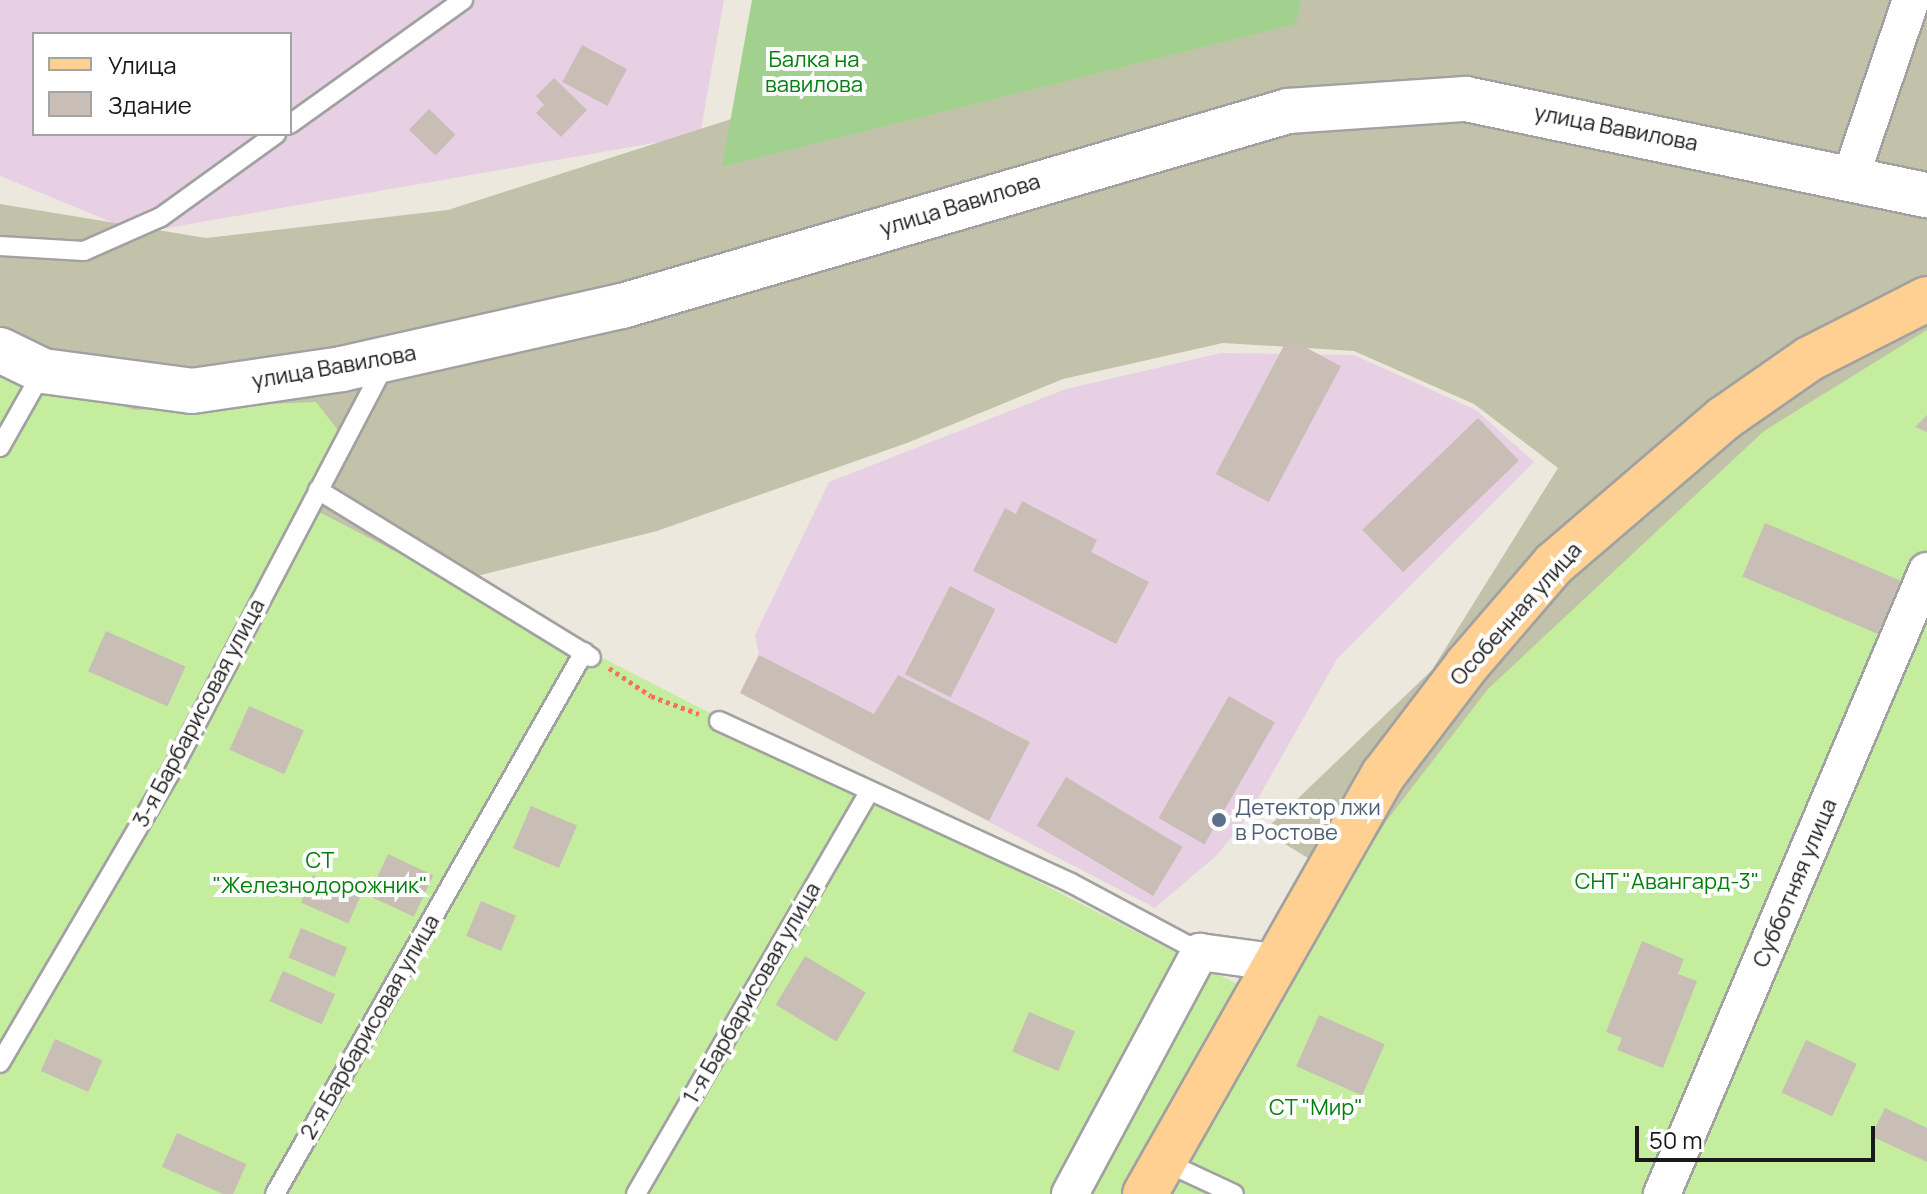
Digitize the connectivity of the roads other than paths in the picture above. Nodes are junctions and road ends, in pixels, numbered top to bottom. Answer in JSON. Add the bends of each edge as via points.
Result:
{"nodes":[{"id":1,"x":463,"y":0,"type":"edge"},
{"id":2,"x":1911,"y":0,"type":"edge"},
{"id":3,"x":292,"y":123,"type":"edge"},
{"id":4,"x":273,"y":136,"type":"edge"},
{"id":5,"x":1851,"y":176,"type":"junction"},
{"id":6,"x":1927,"y":195,"type":"edge"},
{"id":7,"x":0,"y":246,"type":"edge"},
{"id":8,"x":1927,"y":299,"type":"edge"},
{"id":9,"x":0,"y":350,"type":"edge"},
{"id":10,"x":388,"y":358,"type":"junction"},
{"id":11,"x":43,"y":371,"type":"junction"},
{"id":12,"x":0,"y":447,"type":"edge"},
{"id":13,"x":318,"y":490,"type":"junction"},
{"id":14,"x":1927,"y":571,"type":"edge"},
{"id":15,"x":719,"y":721,"type":"road end"},
{"id":16,"x":868,"y":793,"type":"junction"},
{"id":17,"x":1200,"y":952,"type":"junction"},
{"id":18,"x":1273,"y":962,"type":"junction"},
{"id":19,"x":0,"y":1063,"type":"edge"},
{"id":20,"x":1154,"y":1178,"type":"edge"},
{"id":21,"x":275,"y":1194,"type":"edge"},
{"id":22,"x":636,"y":1194,"type":"edge"},
{"id":23,"x":1070,"y":1194,"type":"edge"},
{"id":24,"x":1234,"y":1194,"type":"edge"},
{"id":25,"x":1662,"y":1194,"type":"edge"}],
"edges":[{"from":1,"to":3,"type":"lane"},
{"from":2,"to":5,"type":"street"},
{"from":4,"to":7,"type":"lane","via":[[161,217],[84,251]]},
{"from":5,"to":6,"type":"street","name":"улица Вавилова"},
{"from":5,"to":10,"type":"street","name":"улица Вавилова","via":[[1466,99],[1288,111],[622,306]]},
{"from":8,"to":18,"type":"main road","name":"Особенная улица","via":[[1809,359],[1723,419],[1554,564],[1467,665],[1384,774]]},
{"from":9,"to":11,"type":"street","name":"улица Вавилова"},
{"from":10,"to":11,"type":"street","name":"улица Вавилова","via":[[192,391]]},
{"from":10,"to":13,"type":"lane","name":"3-я Барбарисовая улица"},
{"from":11,"to":12,"type":"lane"},
{"from":13,"to":19,"type":"lane","name":"3-я Барбарисовая улица","via":[[174,766]]},
{"from":13,"to":21,"type":"lane","name":"2-я Барбарисовая улица","via":[[588,654]]},
{"from":14,"to":25,"type":"street","name":"Субботняя улица"},
{"from":15,"to":16,"type":"lane"},
{"from":16,"to":17,"type":"lane","via":[[1071,883]]},
{"from":16,"to":22,"type":"lane","name":"1-я Барбарисовая улица"},
{"from":17,"to":18,"type":"street"},
{"from":17,"to":23,"type":"street"},
{"from":18,"to":20,"type":"main road","name":"Особенная улица"},
{"from":20,"to":24,"type":"lane"}]}
